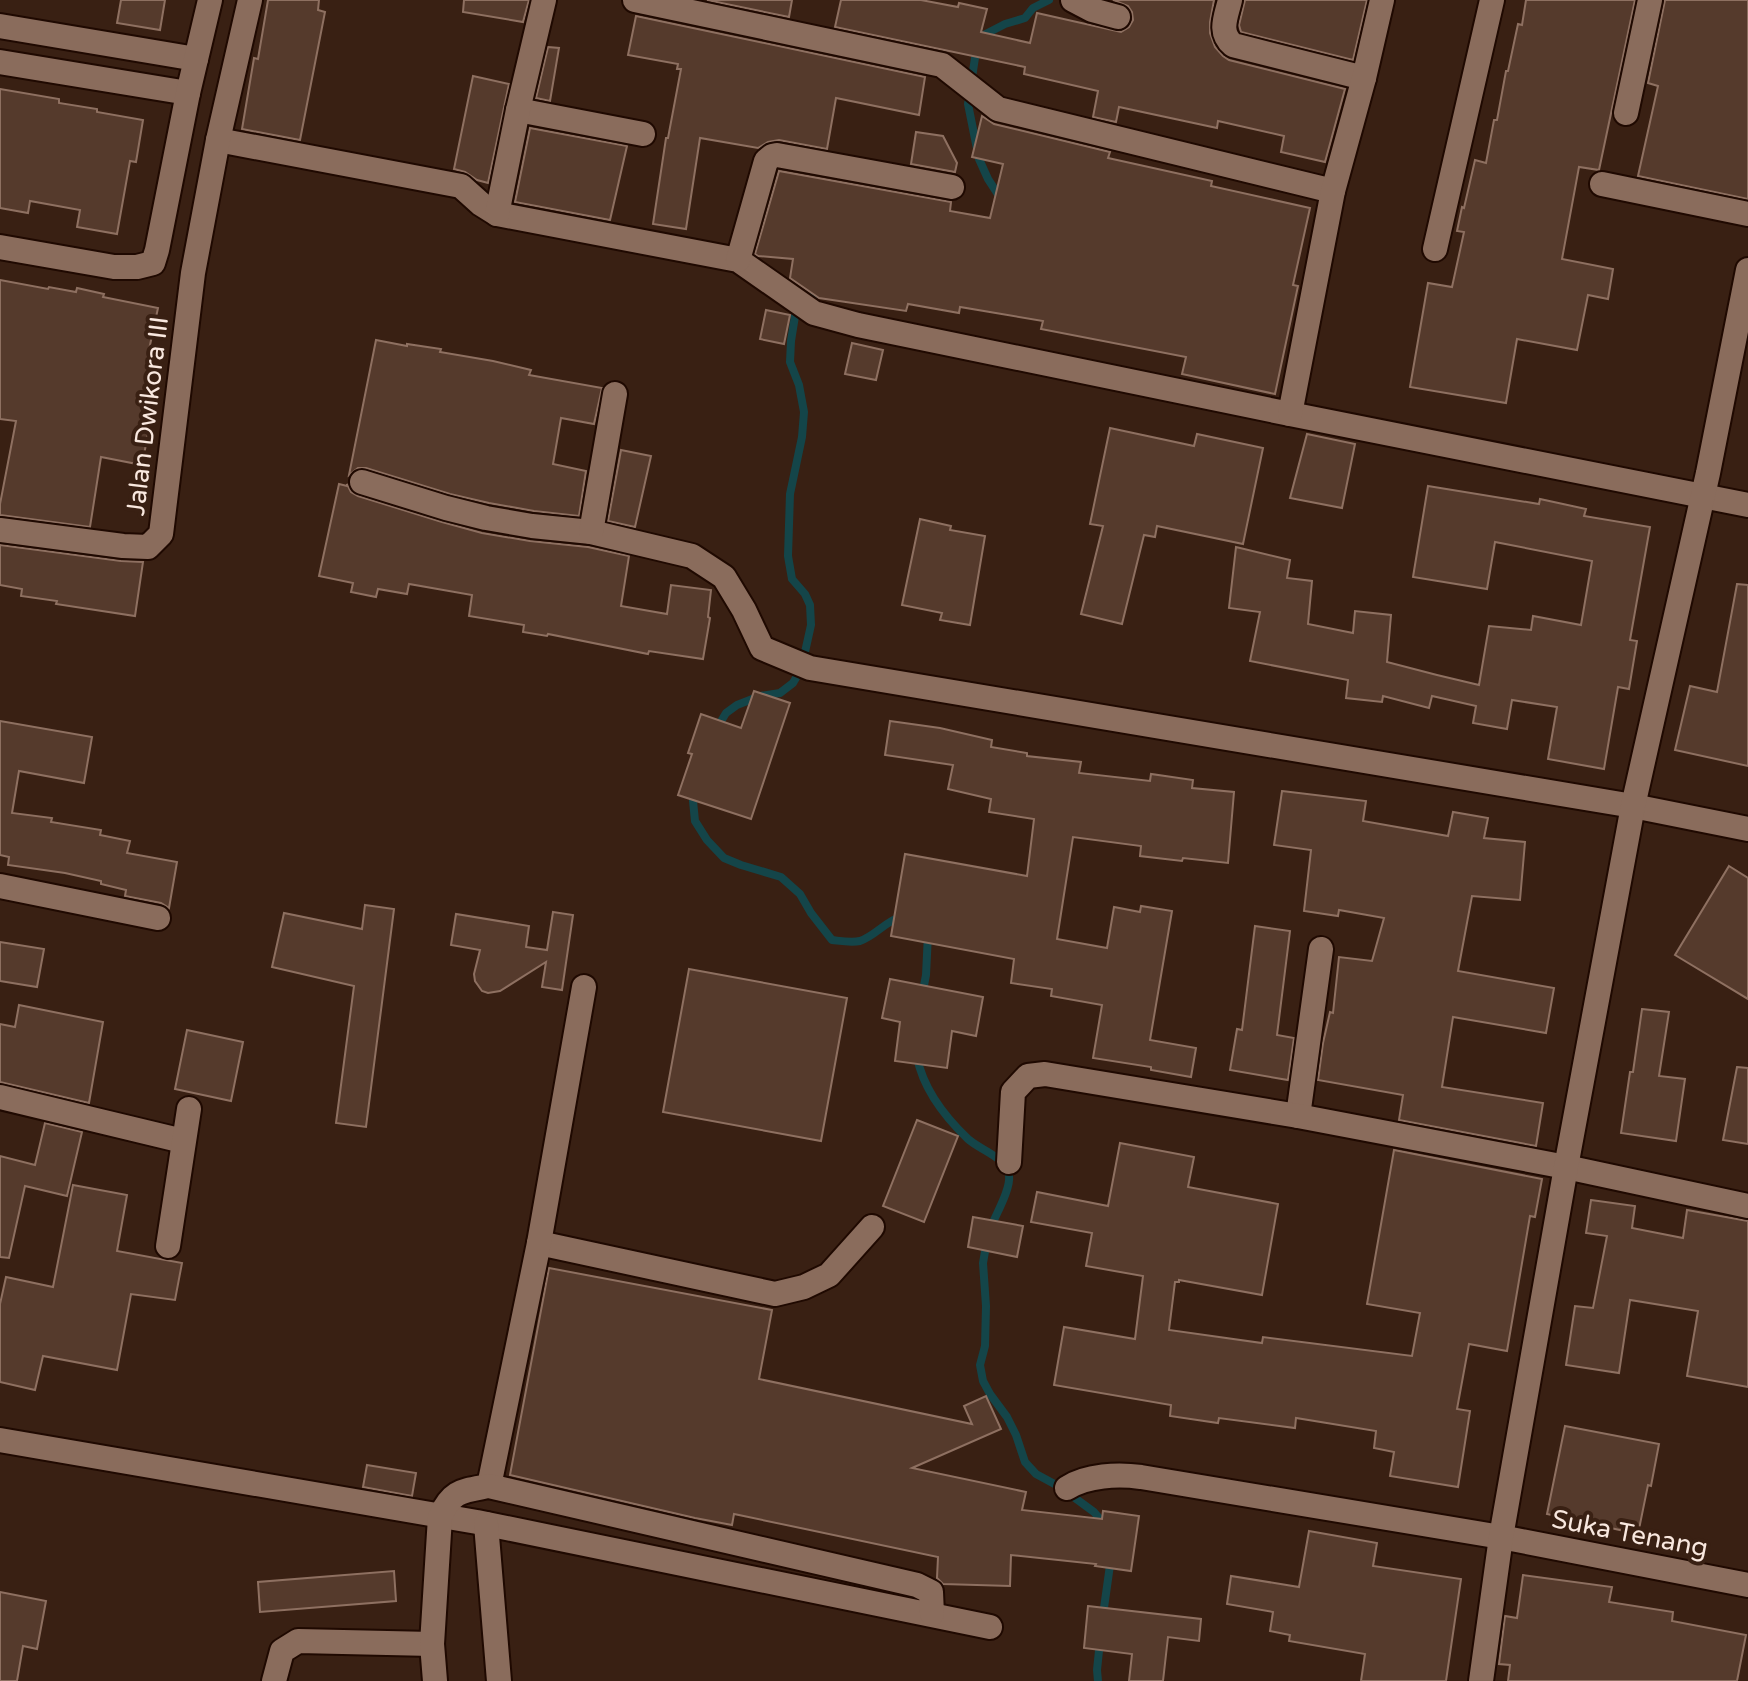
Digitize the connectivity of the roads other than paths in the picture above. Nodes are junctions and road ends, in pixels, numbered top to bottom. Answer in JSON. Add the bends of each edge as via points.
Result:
{"nodes":[{"id":1,"x":210,"y":0,"type":"edge"},
{"id":2,"x":250,"y":0,"type":"edge"},
{"id":3,"x":544,"y":0,"type":"edge"},
{"id":4,"x":635,"y":0,"type":"edge"},
{"id":5,"x":1230,"y":0,"type":"edge"},
{"id":6,"x":1382,"y":0,"type":"edge"},
{"id":7,"x":1492,"y":0,"type":"edge"},
{"id":8,"x":1650,"y":0,"type":"edge"},
{"id":9,"x":1076,"y":2,"type":"edge"},
{"id":10,"x":1118,"y":17,"type":"dead end"},
{"id":11,"x":0,"y":26,"type":"edge"},
{"id":12,"x":196,"y":59,"type":"junction"},
{"id":13,"x":0,"y":62,"type":"edge"},
{"id":14,"x":1364,"y":78,"type":"junction"},
{"id":15,"x":188,"y":93,"type":"junction"},
{"id":16,"x":518,"y":110,"type":"junction"},
{"id":17,"x":1626,"y":113,"type":"dead end"},
{"id":18,"x":643,"y":134,"type":"dead end"},
{"id":19,"x":218,"y":140,"type":"junction"},
{"id":20,"x":1602,"y":184,"type":"dead end"},
{"id":21,"x":952,"y":187,"type":"dead end"},
{"id":22,"x":1333,"y":191,"type":"junction"},
{"id":23,"x":497,"y":214,"type":"junction"},
{"id":24,"x":1748,"y":214,"type":"edge"},
{"id":25,"x":0,"y":247,"type":"edge"},
{"id":26,"x":1435,"y":249,"type":"dead end"},
{"id":27,"x":738,"y":260,"type":"junction"},
{"id":28,"x":1748,"y":270,"type":"edge"},
{"id":29,"x":615,"y":394,"type":"dead end"},
{"id":30,"x":1290,"y":414,"type":"junction"},
{"id":31,"x":362,"y":482,"type":"dead end"},
{"id":32,"x":1701,"y":497,"type":"junction"},
{"id":33,"x":1748,"y":505,"type":"edge"},
{"id":34,"x":0,"y":530,"type":"edge"},
{"id":35,"x":591,"y":532,"type":"junction"},
{"id":36,"x":1633,"y":806,"type":"junction"},
{"id":37,"x":1748,"y":829,"type":"edge"},
{"id":38,"x":0,"y":886,"type":"edge"},
{"id":39,"x":158,"y":918,"type":"dead end"},
{"id":40,"x":1321,"y":949,"type":"dead end"},
{"id":41,"x":584,"y":987,"type":"dead end"},
{"id":42,"x":0,"y":1097,"type":"edge"},
{"id":43,"x":189,"y":1109,"type":"dead end"},
{"id":44,"x":1298,"y":1116,"type":"junction"},
{"id":45,"x":183,"y":1141,"type":"junction"},
{"id":46,"x":1009,"y":1162,"type":"dead end"},
{"id":47,"x":1566,"y":1167,"type":"junction"},
{"id":48,"x":1748,"y":1206,"type":"edge"},
{"id":49,"x":872,"y":1227,"type":"dead end"},
{"id":50,"x":539,"y":1243,"type":"junction"},
{"id":51,"x":168,"y":1246,"type":"dead end"},
{"id":52,"x":0,"y":1440,"type":"edge"},
{"id":53,"x":489,"y":1486,"type":"junction"},
{"id":54,"x":1067,"y":1488,"type":"dead end"},
{"id":55,"x":440,"y":1517,"type":"junction"},
{"id":56,"x":486,"y":1524,"type":"junction"},
{"id":57,"x":1501,"y":1537,"type":"junction"},
{"id":58,"x":1748,"y":1585,"type":"edge"},
{"id":59,"x":932,"y":1614,"type":"junction"},
{"id":60,"x":990,"y":1627,"type":"dead end"},
{"id":61,"x":432,"y":1644,"type":"junction"},
{"id":62,"x":274,"y":1681,"type":"edge"},
{"id":63,"x":435,"y":1681,"type":"edge"},
{"id":64,"x":499,"y":1681,"type":"edge"},
{"id":65,"x":1481,"y":1681,"type":"edge"}],
"edges":[{"from":1,"to":12,"type":"street"},
{"from":2,"to":19,"type":"street"},
{"from":3,"to":16,"type":"street"},
{"from":4,"to":22,"type":"street","via":[[942,65],[998,109]]},
{"from":5,"to":14,"type":"street","via":[[1223,29],[1233,45]]},
{"from":6,"to":14,"type":"street"},
{"from":7,"to":26,"type":"street"},
{"from":8,"to":17,"type":"street"},
{"from":9,"to":10,"type":"street"},
{"from":11,"to":12,"type":"street"},
{"from":12,"to":15,"type":"street"},
{"from":13,"to":15,"type":"street"},
{"from":14,"to":22,"type":"street"},
{"from":15,"to":25,"type":"street","via":[[153,263],[114,267]]},
{"from":16,"to":18,"type":"street"},
{"from":16,"to":23,"type":"street"},
{"from":19,"to":23,"type":"street","via":[[461,186]]},
{"from":19,"to":34,"type":"street","name":"Jalan Dwikora III","via":[[193,273],[161,534],[148,547]]},
{"from":20,"to":24,"type":"street"},
{"from":21,"to":27,"type":"street","via":[[772,156],[766,161]]},
{"from":22,"to":30,"type":"street"},
{"from":23,"to":27,"type":"street"},
{"from":27,"to":30,"type":"street","via":[[814,313]]},
{"from":28,"to":32,"type":"street"},
{"from":29,"to":35,"type":"street"},
{"from":30,"to":32,"type":"street"},
{"from":31,"to":35,"type":"street","via":[[486,518]]},
{"from":32,"to":33,"type":"street"},
{"from":32,"to":36,"type":"street"},
{"from":35,"to":36,"type":"street","via":[[692,556],[724,577],[762,648],[810,668]]},
{"from":36,"to":37,"type":"street"},
{"from":36,"to":47,"type":"street"},
{"from":38,"to":39,"type":"street"},
{"from":40,"to":44,"type":"street"},
{"from":41,"to":50,"type":"street"},
{"from":42,"to":45,"type":"street"},
{"from":43,"to":45,"type":"street"},
{"from":44,"to":46,"type":"street","via":[[1045,1074],[1028,1076],[1013,1092]]},
{"from":44,"to":47,"type":"street"},
{"from":45,"to":51,"type":"street"},
{"from":47,"to":48,"type":"street"},
{"from":47,"to":57,"type":"street"},
{"from":49,"to":50,"type":"street","via":[[829,1275],[775,1294]]},
{"from":50,"to":53,"type":"street"},
{"from":52,"to":55,"type":"street"},
{"from":53,"to":55,"type":"street","via":[[448,1500]]},
{"from":53,"to":59,"type":"street","via":[[917,1585],[931,1592]]},
{"from":54,"to":57,"type":"street","name":"Suka Tenang","via":[[1126,1475]]},
{"from":55,"to":56,"type":"street"},
{"from":55,"to":61,"type":"street"},
{"from":56,"to":59,"type":"street"},
{"from":56,"to":64,"type":"street"},
{"from":57,"to":58,"type":"street","name":"Suka Tenang"},
{"from":57,"to":65,"type":"street"},
{"from":59,"to":60,"type":"street"},
{"from":61,"to":62,"type":"street","via":[[298,1641],[282,1651]]},
{"from":61,"to":63,"type":"street"}]}
